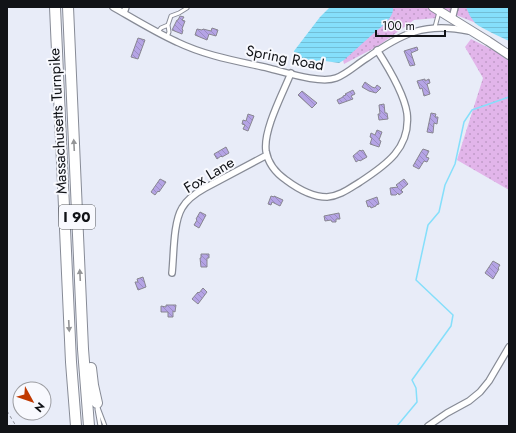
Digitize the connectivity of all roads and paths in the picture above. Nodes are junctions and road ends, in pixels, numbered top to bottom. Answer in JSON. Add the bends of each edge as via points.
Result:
{"nodes":[{"id":1,"x":55,"y":7,"type":"edge"},
{"id":2,"x":68,"y":7,"type":"edge"},
{"id":3,"x":113,"y":7,"type":"edge"},
{"id":4,"x":455,"y":7,"type":"edge"},
{"id":5,"x":187,"y":8,"type":"dead end"},
{"id":6,"x":436,"y":9,"type":"edge"},
{"id":7,"x":125,"y":10,"type":"edge"},
{"id":8,"x":452,"y":18,"type":"junction"},
{"id":9,"x":168,"y":25,"type":"junction"},
{"id":10,"x":435,"y":27,"type":"junction"},
{"id":11,"x":158,"y":32,"type":"junction"},
{"id":12,"x":475,"y":32,"type":"junction"},
{"id":13,"x":167,"y":37,"type":"junction"},
{"id":14,"x":377,"y":50,"type":"junction"},
{"id":15,"x":509,"y":55,"type":"edge"},
{"id":16,"x":291,"y":73,"type":"junction"},
{"id":17,"x":267,"y":155,"type":"junction"},
{"id":18,"x":172,"y":273,"type":"dead end"},
{"id":19,"x":81,"y":296,"type":"junction"},
{"id":20,"x":509,"y":347,"type":"edge"},
{"id":21,"x":97,"y":403,"type":"junction"},
{"id":22,"x":7,"y":411,"type":"edge"},
{"id":23,"x":16,"y":426,"type":"edge"},
{"id":24,"x":76,"y":426,"type":"edge"},
{"id":25,"x":89,"y":426,"type":"edge"},
{"id":26,"x":100,"y":426,"type":"edge"},
{"id":27,"x":105,"y":426,"type":"edge"},
{"id":28,"x":428,"y":426,"type":"edge"}],
"edges":[{"from":1,"to":24,"type":"highway","name":"Massachusetts Turnpike","number":"I 90","one_way":true},
{"from":19,"to":2,"type":"highway","name":"Massachusetts Turnpike","number":"I 90","one_way":true},
{"from":3,"to":7,"type":"street","name":"Spring Road"},
{"from":4,"to":8,"type":"street"},
{"from":5,"to":9,"type":"lane","via":[[171,16]]},
{"from":6,"to":8,"type":"main road"},
{"from":6,"to":10,"type":"lane"},
{"from":7,"to":11,"type":"street","name":"Spring Road"},
{"from":8,"to":12,"type":"main road"},
{"from":9,"to":11,"type":"lane"},
{"from":9,"to":13,"type":"lane"},
{"from":10,"to":12,"type":"street","name":"Spring Road"},
{"from":10,"to":14,"type":"street","name":"Spring Road","via":[[405,34]]},
{"from":11,"to":13,"type":"street","name":"Spring Road"},
{"from":12,"to":15,"type":"main road"},
{"from":13,"to":16,"type":"street","name":"Spring Road","via":[[215,56]]},
{"from":14,"to":16,"type":"street","name":"Spring Road","via":[[336,78],[316,78]]},
{"from":14,"to":17,"type":"street","via":[[401,95],[407,115],[403,140],[389,162],[347,191],[327,197],[307,193],[289,183],[274,169]]},
{"from":16,"to":17,"type":"street","via":[[268,130]]},
{"from":17,"to":18,"type":"street","name":"Fox Lane","via":[[188,200],[178,217]]},
{"from":19,"to":21,"type":"highway"},
{"from":19,"to":25,"type":"highway","name":"Massachusetts Turnpike","number":"I 90"},
{"from":20,"to":28,"type":"street","via":[[480,392],[469,402]]},
{"from":21,"to":26,"type":"lane"},
{"from":21,"to":27,"type":"lane"},
{"from":22,"to":23,"type":"path"}]}
